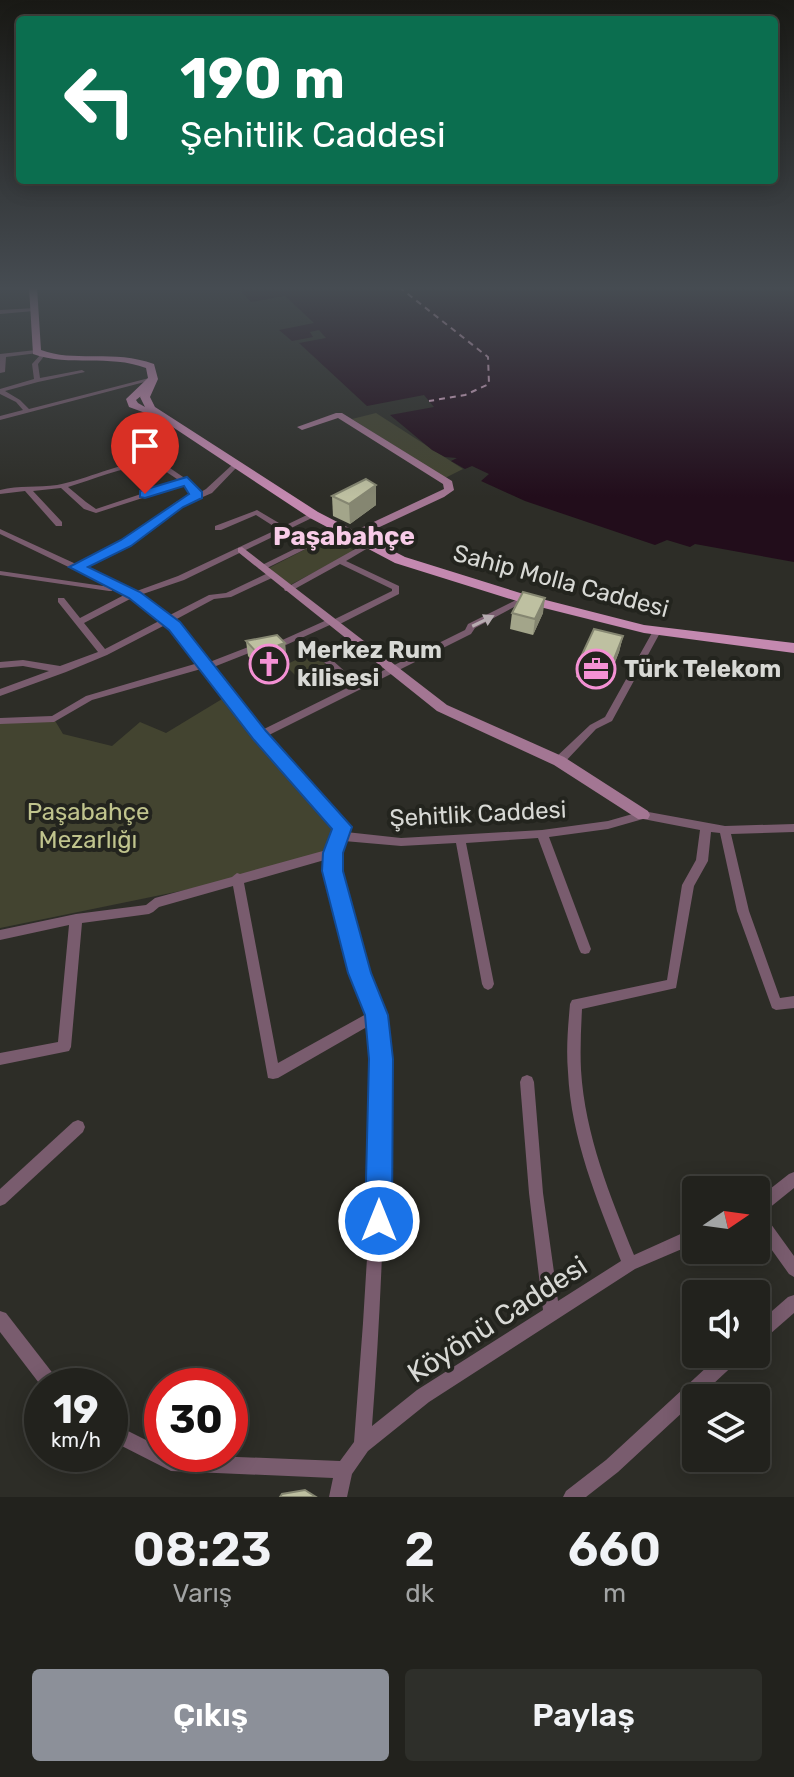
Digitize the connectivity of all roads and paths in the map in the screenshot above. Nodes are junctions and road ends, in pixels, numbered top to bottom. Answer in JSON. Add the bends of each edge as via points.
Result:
{"nodes":[{"id":1,"x":1,"y":356,"type":"edge"},
{"id":2,"x":38,"y":357,"type":"edge"},
{"id":3,"x":94,"y":357,"type":"edge"},
{"id":4,"x":2,"y":372,"type":"dead end"},
{"id":5,"x":82,"y":372,"type":"dead end"},
{"id":6,"x":153,"y":379,"type":"junction"},
{"id":7,"x":37,"y":380,"type":"junction"},
{"id":8,"x":0,"y":391,"type":"edge"},
{"id":9,"x":27,"y":411,"type":"junction"},
{"id":10,"x":0,"y":418,"type":"edge"},
{"id":11,"x":302,"y":427,"type":"dead end"},
{"id":12,"x":234,"y":466,"type":"junction"},
{"id":13,"x":187,"y":481,"type":"junction"},
{"id":14,"x":62,"y":486,"type":"junction"},
{"id":15,"x":27,"y":489,"type":"junction"},
{"id":16,"x":0,"y":492,"type":"edge"},
{"id":17,"x":197,"y":495,"type":"junction"},
{"id":18,"x":314,"y":515,"type":"junction"},
{"id":19,"x":59,"y":524,"type":"dead end"},
{"id":20,"x":218,"y":528,"type":"dead end"},
{"id":21,"x":283,"y":529,"type":"junction"},
{"id":22,"x":340,"y":530,"type":"junction"},
{"id":23,"x":0,"y":531,"type":"edge"},
{"id":24,"x":352,"y":536,"type":"junction"},
{"id":25,"x":369,"y":545,"type":"junction"},
{"id":26,"x":242,"y":550,"type":"junction"},
{"id":27,"x":341,"y":561,"type":"junction"},
{"id":28,"x":76,"y":567,"type":"junction"},
{"id":29,"x":267,"y":571,"type":"junction"},
{"id":30,"x":0,"y":573,"type":"edge"},
{"id":31,"x":288,"y":589,"type":"junction"},
{"id":32,"x":134,"y":595,"type":"junction"},
{"id":33,"x":525,"y":599,"type":"junction"},
{"id":34,"x":61,"y":600,"type":"dead end"},
{"id":35,"x":166,"y":619,"type":"junction"},
{"id":36,"x":80,"y":622,"type":"junction"},
{"id":37,"x":333,"y":622,"type":"junction"},
{"id":38,"x":657,"y":631,"type":"junction"},
{"id":39,"x":794,"y":648,"type":"edge"},
{"id":40,"x":104,"y":653,"type":"junction"},
{"id":41,"x":328,"y":661,"type":"dead end"},
{"id":42,"x":0,"y":665,"type":"edge"},
{"id":43,"x":204,"y":666,"type":"junction"},
{"id":44,"x":392,"y":668,"type":"junction"},
{"id":45,"x":65,"y":670,"type":"junction"},
{"id":46,"x":356,"y":686,"type":"junction"},
{"id":47,"x":0,"y":693,"type":"edge"},
{"id":48,"x":0,"y":721,"type":"edge"},
{"id":49,"x":260,"y":735,"type":"junction"},
{"id":50,"x":559,"y":761,"type":"junction"},
{"id":51,"x":643,"y":815,"type":"junction"},
{"id":52,"x":706,"y":827,"type":"junction"},
{"id":53,"x":794,"y":828,"type":"edge"},
{"id":54,"x":725,"y":830,"type":"junction"},
{"id":55,"x":542,"y":834,"type":"junction"},
{"id":56,"x":340,"y":836,"type":"junction"},
{"id":57,"x":460,"y":838,"type":"junction"},
{"id":58,"x":333,"y":853,"type":"junction"},
{"id":59,"x":237,"y":878,"type":"junction"},
{"id":60,"x":76,"y":919,"type":"junction"},
{"id":61,"x":0,"y":935,"type":"edge"},
{"id":62,"x":585,"y":949,"type":"dead end"},
{"id":63,"x":488,"y":984,"type":"dead end"},
{"id":64,"x":794,"y":1002,"type":"edge"},
{"id":65,"x":376,"y":1015,"type":"junction"},
{"id":66,"x":0,"y":1059,"type":"edge"},
{"id":67,"x":527,"y":1082,"type":"dead end"},
{"id":68,"x":78,"y":1127,"type":"dead end"},
{"id":69,"x":794,"y":1179,"type":"edge"},
{"id":70,"x":770,"y":1198,"type":"edge"},
{"id":71,"x":0,"y":1199,"type":"edge"},
{"id":72,"x":770,"y":1235,"type":"edge"},
{"id":73,"x":682,"y":1241,"type":"edge"},
{"id":74,"x":630,"y":1264,"type":"junction"},
{"id":75,"x":794,"y":1269,"type":"edge"},
{"id":76,"x":794,"y":1303,"type":"edge"},
{"id":77,"x":551,"y":1311,"type":"junction"},
{"id":78,"x":0,"y":1319,"type":"edge"},
{"id":79,"x":770,"y":1323,"type":"edge"},
{"id":80,"x":38,"y":1368,"type":"edge"},
{"id":81,"x":718,"y":1368,"type":"edge"},
{"id":82,"x":128,"y":1440,"type":"edge"},
{"id":83,"x":362,"y":1445,"type":"junction"},
{"id":84,"x":344,"y":1470,"type":"junction"},
{"id":85,"x":338,"y":1497,"type":"edge"},
{"id":86,"x":572,"y":1497,"type":"edge"}],
"edges":[{"from":1,"to":4,"type":"street"},
{"from":2,"to":7,"type":"street"},
{"from":3,"to":6,"type":"main road","via":[[136,359],[151,366]]},
{"from":5,"to":7,"type":"street"},
{"from":6,"to":9,"type":"street"},
{"from":6,"to":12,"type":"main road","name":"Sahip Molla Caddesi","via":[[131,399],[133,405],[165,418]]},
{"from":7,"to":8,"type":"street"},
{"from":8,"to":9,"type":"street"},
{"from":9,"to":10,"type":"street"},
{"from":11,"to":24,"type":"main road","via":[[339,415],[448,483],[449,490],[440,495]]},
{"from":12,"to":17,"type":"street","via":[[209,491]]},
{"from":12,"to":18,"type":"main road","name":"Sahip Molla Caddesi"},
{"from":13,"to":14,"type":"street","via":[[172,468],[138,462]]},
{"from":13,"to":14,"type":"street","via":[[96,511]]},
{"from":13,"to":17,"type":"street"},
{"from":14,"to":15,"type":"street"},
{"from":15,"to":16,"type":"street"},
{"from":15,"to":19,"type":"street"},
{"from":17,"to":28,"type":"street","via":[[126,543]]},
{"from":18,"to":21,"type":"street"},
{"from":18,"to":22,"type":"main road","name":"Sahip Molla Caddesi"},
{"from":20,"to":21,"type":"street","via":[[257,512]]},
{"from":21,"to":26,"type":"street"},
{"from":22,"to":24,"type":"main road","name":"Sahip Molla Caddesi"},
{"from":22,"to":29,"type":"street"},
{"from":23,"to":28,"type":"street"},
{"from":24,"to":25,"type":"main road","name":"Sahip Molla Caddesi"},
{"from":25,"to":27,"type":"street"},
{"from":25,"to":33,"type":"main road","name":"Sahip Molla Caddesi","via":[[400,560]]},
{"from":26,"to":29,"type":"main road"},
{"from":26,"to":32,"type":"street"},
{"from":27,"to":31,"type":"street"},
{"from":27,"to":37,"type":"street","via":[[396,592]]},
{"from":28,"to":32,"type":"street"},
{"from":29,"to":31,"type":"main road"},
{"from":29,"to":35,"type":"street"},
{"from":30,"to":32,"type":"street"},
{"from":31,"to":37,"type":"main road"},
{"from":32,"to":35,"type":"street"},
{"from":32,"to":36,"type":"street"},
{"from":33,"to":38,"type":"main road","name":"Sahip Molla Caddesi"},
{"from":44,"to":33,"type":"street","one_way":true},
{"from":34,"to":36,"type":"street"},
{"from":35,"to":40,"type":"street"},
{"from":35,"to":43,"type":"street"},
{"from":36,"to":40,"type":"street"},
{"from":37,"to":43,"type":"street","via":[[270,648],[265,643]]},
{"from":37,"to":44,"type":"main road"},
{"from":38,"to":39,"type":"main road","name":"Sahip Molla Caddesi"},
{"from":38,"to":50,"type":"street","via":[[609,719],[593,727]]},
{"from":40,"to":45,"type":"street"},
{"from":41,"to":46,"type":"street"},
{"from":42,"to":45,"type":"street"},
{"from":43,"to":48,"type":"street","via":[[89,698],[54,719]]},
{"from":43,"to":49,"type":"street"},
{"from":44,"to":46,"type":"street"},
{"from":44,"to":50,"type":"main road","via":[[442,708]]},
{"from":45,"to":47,"type":"street"},
{"from":46,"to":49,"type":"street"},
{"from":49,"to":56,"type":"street","via":[[342,827]]},
{"from":50,"to":51,"type":"main road"},
{"from":51,"to":52,"type":"street","name":"Şehitlik Caddesi"},
{"from":51,"to":55,"type":"street","name":"Şehitlik Caddesi"},
{"from":52,"to":54,"type":"street","name":"Şehitlik Caddesi"},
{"from":52,"to":74,"type":"street","via":[[702,861],[688,885],[672,984],[576,1004],[576,1109]]},
{"from":53,"to":54,"type":"street","name":"Şehitlik Caddesi"},
{"from":54,"to":64,"type":"street","via":[[743,911],[776,1004]]},
{"from":55,"to":57,"type":"street","name":"Şehitlik Caddesi"},
{"from":55,"to":62,"type":"street"},
{"from":56,"to":57,"type":"street","name":"Şehitlik Caddesi","via":[[401,842]]},
{"from":56,"to":58,"type":"street"},
{"from":57,"to":63,"type":"street"},
{"from":58,"to":59,"type":"street"},
{"from":58,"to":65,"type":"street","via":[[335,882]]},
{"from":59,"to":60,"type":"street","via":[[149,909]]},
{"from":59,"to":65,"type":"street","via":[[273,1073]]},
{"from":60,"to":61,"type":"street"},
{"from":60,"to":66,"type":"street","via":[[64,1047]]},
{"from":65,"to":83,"type":"street","via":[[381,1059],[378,1251]]},
{"from":67,"to":77,"type":"street"},
{"from":68,"to":71,"type":"street"},
{"from":69,"to":70,"type":"street"},
{"from":72,"to":75,"type":"street"},
{"from":73,"to":74,"type":"street","name":"Köyönü Caddesi"},
{"from":74,"to":77,"type":"street","name":"Köyönü Caddesi"},
{"from":76,"to":79,"type":"street"},
{"from":77,"to":83,"type":"street","name":"Köyönü Caddesi","via":[[423,1396]]},
{"from":78,"to":80,"type":"street"},
{"from":81,"to":86,"type":"street"},
{"from":82,"to":84,"type":"street","via":[[171,1462]]},
{"from":83,"to":84,"type":"street","name":"Köyönü Caddesi"},
{"from":84,"to":85,"type":"street"}]}
